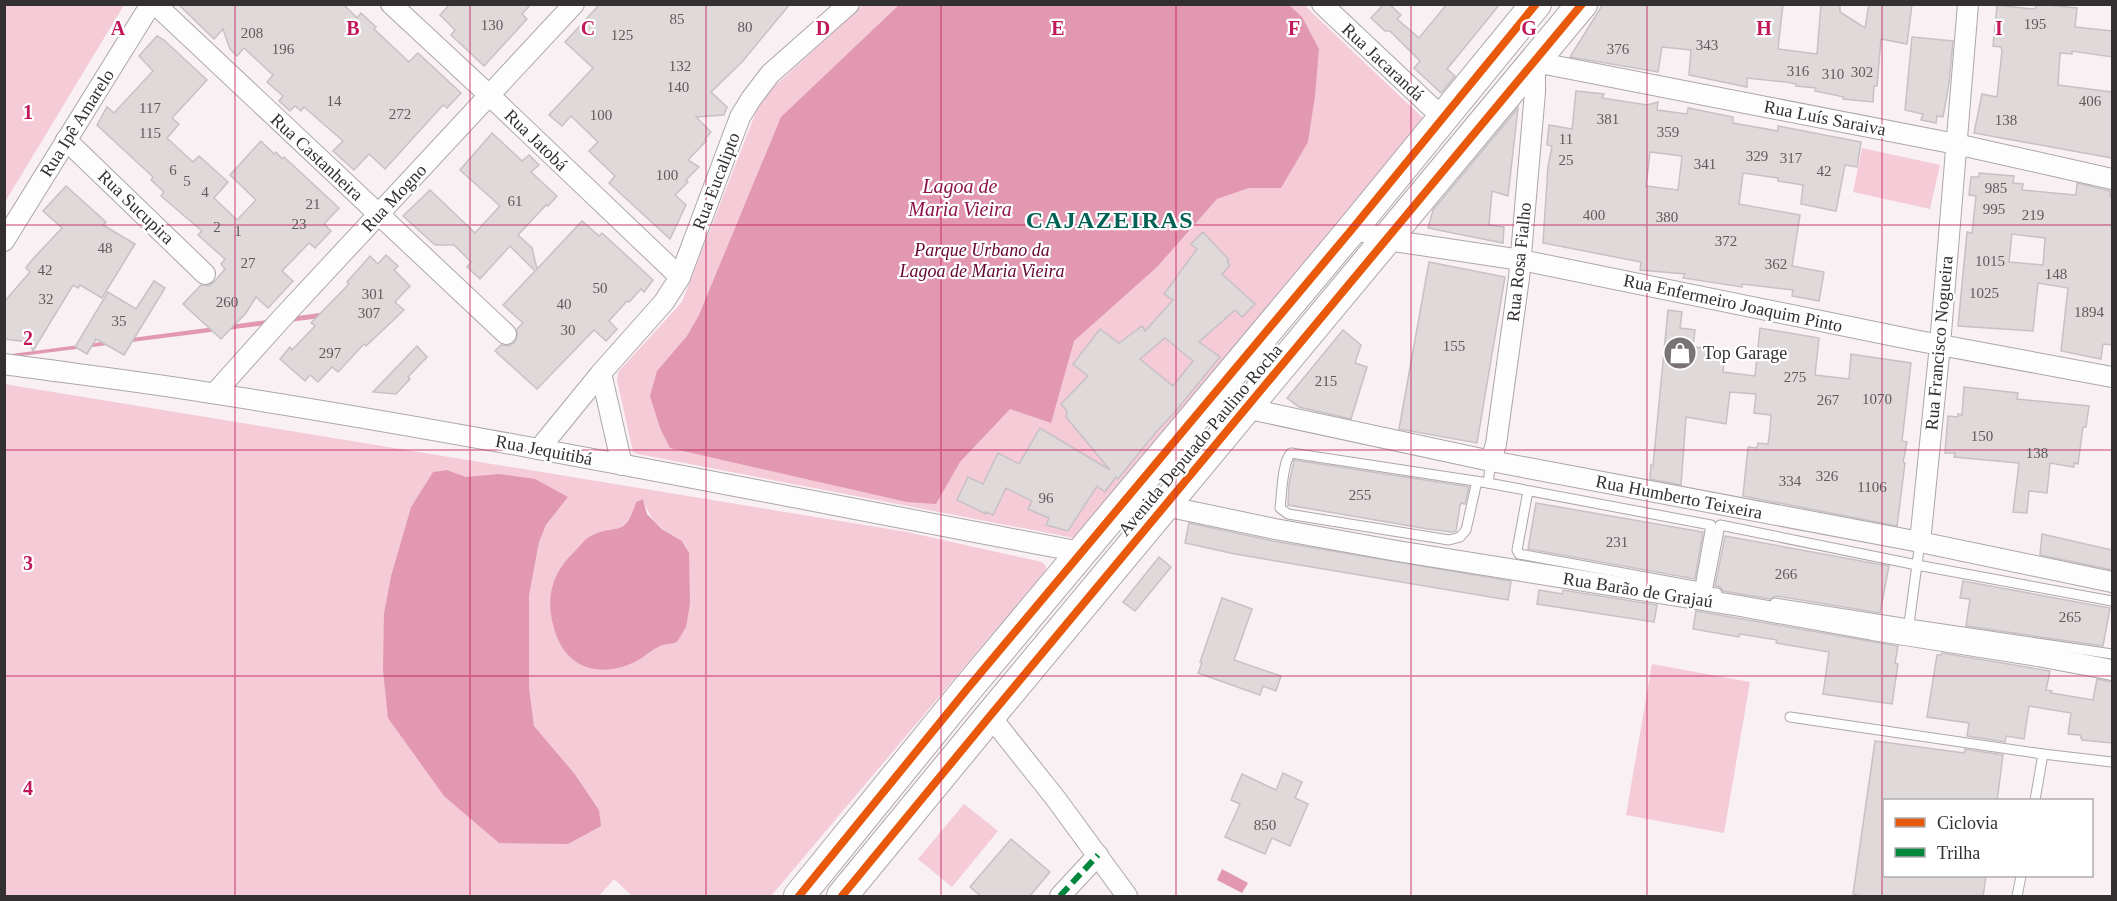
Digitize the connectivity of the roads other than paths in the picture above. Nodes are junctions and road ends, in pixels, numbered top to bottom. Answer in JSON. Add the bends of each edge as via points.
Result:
{"nodes":[{"id":1,"x":153,"y":4,"type":"edge"},
{"id":2,"x":391,"y":4,"type":"edge"},
{"id":3,"x":574,"y":4,"type":"edge"},
{"id":4,"x":849,"y":4,"type":"edge"},
{"id":5,"x":1322,"y":4,"type":"edge"},
{"id":6,"x":1536,"y":4,"type":"edge"},
{"id":7,"x":1582,"y":4,"type":"edge"},
{"id":8,"x":1968,"y":4,"type":"edge"},
{"id":9,"x":1535,"y":62,"type":"junction"},
{"id":10,"x":489,"y":95,"type":"junction"},
{"id":11,"x":1444,"y":119,"type":"junction"},
{"id":12,"x":66,"y":140,"type":"junction"},
{"id":13,"x":1956,"y":144,"type":"junction"},
{"id":14,"x":2112,"y":179,"type":"edge"},
{"id":15,"x":378,"y":215,"type":"junction"},
{"id":16,"x":1353,"y":228,"type":"junction"},
{"id":17,"x":1387,"y":240,"type":"junction"},
{"id":18,"x":4,"y":241,"type":"edge"},
{"id":19,"x":1521,"y":260,"type":"junction"},
{"id":20,"x":206,"y":274,"type":"dead end"},
{"id":21,"x":680,"y":277,"type":"junction"},
{"id":22,"x":506,"y":334,"type":"dead end"},
{"id":23,"x":1940,"y":345,"type":"junction"},
{"id":24,"x":4,"y":364,"type":"edge"},
{"id":25,"x":601,"y":373,"type":"junction"},
{"id":26,"x":2112,"y":377,"type":"edge"},
{"id":27,"x":215,"y":393,"type":"junction"},
{"id":28,"x":1245,"y":408,"type":"junction"},
{"id":29,"x":539,"y":449,"type":"junction"},
{"id":30,"x":1491,"y":462,"type":"junction"},
{"id":31,"x":622,"y":465,"type":"junction"},
{"id":32,"x":1477,"y":481,"type":"junction"},
{"id":33,"x":1488,"y":483,"type":"junction"},
{"id":34,"x":1528,"y":490,"type":"junction"},
{"id":35,"x":1165,"y":506,"type":"junction"},
{"id":36,"x":1919,"y":547,"type":"junction"},
{"id":37,"x":1081,"y":552,"type":"junction"},
{"id":38,"x":1917,"y":565,"type":"junction"},
{"id":39,"x":2112,"y":582,"type":"edge"},
{"id":40,"x":2112,"y":601,"type":"edge"},
{"id":41,"x":1909,"y":624,"type":"junction"},
{"id":42,"x":2112,"y":654,"type":"edge"},
{"id":43,"x":2112,"y":670,"type":"edge"},
{"id":44,"x":968,"y":688,"type":"junction"},
{"id":45,"x":990,"y":716,"type":"junction"},
{"id":46,"x":1790,"y":717,"type":"dead end"},
{"id":47,"x":2043,"y":754,"type":"junction"},
{"id":48,"x":2112,"y":762,"type":"edge"},
{"id":49,"x":2035,"y":799,"type":"edge"},
{"id":50,"x":1098,"y":855,"type":"junction"},
{"id":51,"x":2021,"y":877,"type":"edge"},
{"id":52,"x":842,"y":896,"type":"edge"},
{"id":53,"x":799,"y":897,"type":"edge"},
{"id":54,"x":1060,"y":897,"type":"edge"},
{"id":55,"x":1128,"y":897,"type":"edge"},
{"id":56,"x":2017,"y":897,"type":"edge"}],
"edges":[{"from":1,"to":12,"type":"street","name":"Rua Ipê Amarelo"},
{"from":1,"to":15,"type":"street","name":"Rua Castanheira"},
{"from":2,"to":10,"type":"street","name":"Rua Jatobá"},
{"from":3,"to":10,"type":"street","name":"Rua Mogno"},
{"from":4,"to":21,"type":"street","name":"Rua Eucalipto","via":[[770,74],[751,99],[740,117]]},
{"from":5,"to":11,"type":"street","name":"Rua Jacarandá"},
{"from":6,"to":11,"type":"main road","name":"Avenida Deputado Paulino Rocha"},
{"from":7,"to":9,"type":"main road","name":"Avenida Deputado Paulino Rocha"},
{"from":8,"to":13,"type":"street","name":"Rua Francisco Nogueira"},
{"from":9,"to":13,"type":"street","name":"Rua Luís Saraiva"},
{"from":9,"to":17,"type":"main road","name":"Avenida Deputado Paulino Rocha"},
{"from":9,"to":19,"type":"street","name":"Rua Rosa Fialho"},
{"from":10,"to":15,"type":"street","name":"Rua Mogno"},
{"from":10,"to":21,"type":"street","name":"Rua Jatobá"},
{"from":11,"to":16,"type":"main road","name":"Avenida Deputado Paulino Rocha"},
{"from":12,"to":18,"type":"street","name":"Rua Ipê Amarelo"},
{"from":12,"to":20,"type":"street","name":"Rua Sucupira"},
{"from":13,"to":14,"type":"street","name":"Rua Luís Saraiva"},
{"from":13,"to":23,"type":"street","name":"Rua Francisco Nogueira"},
{"from":15,"to":22,"type":"street","name":"Rua Castanheira"},
{"from":15,"to":27,"type":"street","name":"Rua Mogno"},
{"from":16,"to":17,"type":"street","name":"Rua Enfermeiro Joaquim Pinto"},
{"from":16,"to":37,"type":"main road","name":"Avenida Deputado Paulino Rocha"},
{"from":17,"to":19,"type":"street","name":"Rua Enfermeiro Joaquim Pinto"},
{"from":17,"to":28,"type":"main road","name":"Avenida Deputado Paulino Rocha"},
{"from":19,"to":23,"type":"street","name":"Rua Enfermeiro Joaquim Pinto"},
{"from":19,"to":30,"type":"street","name":"Rua Rosa Fialho"},
{"from":21,"to":25,"type":"street","name":"Rua Eucalipto","via":[[658,309]]},
{"from":23,"to":26,"type":"street","name":"Rua Enfermeiro Joaquim Pinto"},
{"from":23,"to":36,"type":"street","name":"Rua Francisco Nogueira"},
{"from":24,"to":27,"type":"street","name":"Rua Jequitibá"},
{"from":25,"to":29,"type":"street","name":"Rua Eucalipto"},
{"from":25,"to":31,"type":"street"},
{"from":27,"to":29,"type":"street","name":"Rua Jequitibá"},
{"from":28,"to":30,"type":"street","name":"Rua Humberto Teixeira"},
{"from":28,"to":35,"type":"main road","name":"Avenida Deputado Paulino Rocha"},
{"from":29,"to":31,"type":"street","name":"Rua Jequitibá"},
{"from":30,"to":33,"type":"lane"},
{"from":30,"to":36,"type":"street","name":"Rua Humberto Teixeira"},
{"from":31,"to":37,"type":"street","name":"Rua Jequitibá"},
{"from":32,"to":32,"type":"lane","via":[[1291,453],[1287,457],[1281,508],[1288,514],[1449,540],[1466,530]]},
{"from":32,"to":33,"type":"lane"},
{"from":33,"to":34,"type":"lane"},
{"from":34,"to":34,"type":"lane","via":[[1519,554],[1700,587],[1711,525]]},
{"from":35,"to":43,"type":"street","name":"Rua Barão de Grajaú","via":[[1386,549]]},
{"from":35,"to":45,"type":"main road","name":"Avenida Deputado Paulino Rocha"},
{"from":36,"to":38,"type":"lane"},
{"from":36,"to":39,"type":"street","name":"Rua Humberto Teixeira"},
{"from":37,"to":44,"type":"main road","name":"Avenida Deputado Paulino Rocha"},
{"from":38,"to":40,"type":"lane"},
{"from":38,"to":41,"type":"lane"},
{"from":38,"to":41,"type":"lane","via":[[1720,525],[1707,592]]},
{"from":41,"to":42,"type":"lane"},
{"from":44,"to":45,"type":"main road"},
{"from":44,"to":53,"type":"main road","name":"Avenida Deputado Paulino Rocha"},
{"from":45,"to":50,"type":"street"},
{"from":45,"to":52,"type":"main road","name":"Avenida Deputado Paulino Rocha"},
{"from":46,"to":47,"type":"lane"},
{"from":47,"to":48,"type":"lane"},
{"from":47,"to":49,"type":"lane"},
{"from":50,"to":54,"type":"street"},
{"from":50,"to":55,"type":"street"},
{"from":51,"to":56,"type":"lane"}]}
